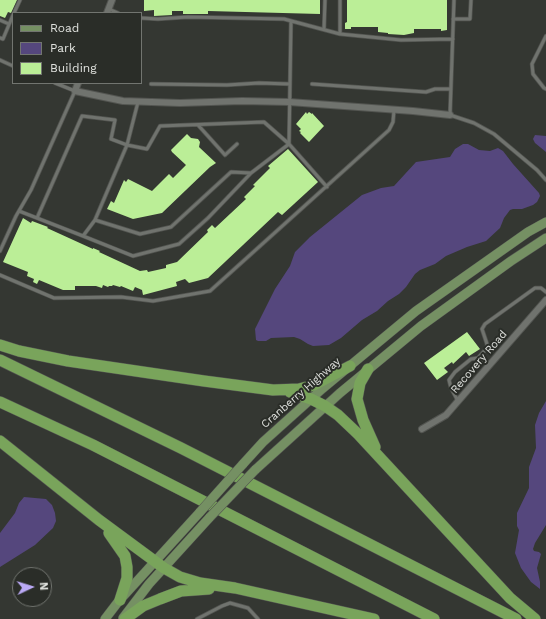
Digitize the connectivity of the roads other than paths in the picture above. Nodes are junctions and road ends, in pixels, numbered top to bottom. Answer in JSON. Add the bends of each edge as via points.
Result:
{"nodes":[{"id":1,"x":20,"y":0,"type":"edge"},
{"id":2,"x":112,"y":0,"type":"edge"},
{"id":3,"x":325,"y":0,"type":"edge"},
{"id":4,"x":340,"y":0,"type":"edge"},
{"id":5,"x":454,"y":0,"type":"edge"},
{"id":6,"x":471,"y":0,"type":"edge"},
{"id":7,"x":108,"y":11,"type":"edge"},
{"id":8,"x":15,"y":12,"type":"edge"},
{"id":9,"x":12,"y":18,"type":"edge"},
{"id":10,"x":142,"y":18,"type":"edge"},
{"id":11,"x":453,"y":19,"type":"junction"},
{"id":12,"x":0,"y":20,"type":"edge"},
{"id":13,"x":291,"y":21,"type":"junction"},
{"id":14,"x":9,"y":24,"type":"junction"},
{"id":15,"x":324,"y":29,"type":"junction"},
{"id":16,"x":340,"y":34,"type":"junction"},
{"id":17,"x":546,"y":36,"type":"edge"},
{"id":18,"x":0,"y":38,"type":"edge"},
{"id":19,"x":452,"y":39,"type":"junction"},
{"id":20,"x":0,"y":60,"type":"edge"},
{"id":21,"x":12,"y":66,"type":"edge"},
{"id":22,"x":58,"y":84,"type":"edge"},
{"id":23,"x":78,"y":84,"type":"edge"},
{"id":24,"x":152,"y":84,"type":"dead end"},
{"id":25,"x":290,"y":84,"type":"junction"},
{"id":26,"x":312,"y":84,"type":"dead end"},
{"id":27,"x":451,"y":89,"type":"junction"},
{"id":28,"x":546,"y":89,"type":"edge"},
{"id":29,"x":75,"y":91,"type":"junction"},
{"id":30,"x":138,"y":102,"type":"junction"},
{"id":31,"x":290,"y":102,"type":"junction"},
{"id":32,"x":394,"y":110,"type":"junction"},
{"id":33,"x":450,"y":115,"type":"junction"},
{"id":34,"x":198,"y":125,"type":"junction"},
{"id":35,"x":237,"y":144,"type":"dead end"},
{"id":36,"x":289,"y":144,"type":"junction"},
{"id":37,"x":127,"y":145,"type":"junction"},
{"id":38,"x":251,"y":173,"type":"junction"},
{"id":39,"x":546,"y":180,"type":"edge"},
{"id":40,"x":327,"y":187,"type":"junction"},
{"id":41,"x":19,"y":211,"type":"junction"},
{"id":42,"x":37,"y":218,"type":"junction"},
{"id":43,"x":95,"y":220,"type":"junction"},
{"id":44,"x":546,"y":222,"type":"edge"},
{"id":45,"x":83,"y":236,"type":"junction"},
{"id":46,"x":546,"y":238,"type":"edge"},
{"id":47,"x":0,"y":252,"type":"edge"},
{"id":48,"x":0,"y":275,"type":"edge"},
{"id":49,"x":546,"y":292,"type":"edge"},
{"id":50,"x":546,"y":300,"type":"edge"},
{"id":51,"x":0,"y":345,"type":"edge"},
{"id":52,"x":478,"y":358,"type":"junction"},
{"id":53,"x":0,"y":360,"type":"edge"},
{"id":54,"x":491,"y":363,"type":"junction"},
{"id":55,"x":350,"y":366,"type":"junction"},
{"id":56,"x":368,"y":368,"type":"junction"},
{"id":57,"x":274,"y":390,"type":"junction"},
{"id":58,"x":311,"y":399,"type":"junction"},
{"id":59,"x":458,"y":401,"type":"junction"},
{"id":60,"x":0,"y":402,"type":"edge"},
{"id":61,"x":325,"y":406,"type":"junction"},
{"id":62,"x":422,"y":429,"type":"dead end"},
{"id":63,"x":0,"y":441,"type":"edge"},
{"id":64,"x":378,"y":455,"type":"junction"},
{"id":65,"x":99,"y":520,"type":"junction"},
{"id":66,"x":160,"y":565,"type":"junction"},
{"id":67,"x":235,"y":588,"type":"junction"},
{"id":68,"x":120,"y":600,"type":"junction"},
{"id":69,"x":105,"y":619,"type":"edge"},
{"id":70,"x":123,"y":619,"type":"edge"},
{"id":71,"x":197,"y":619,"type":"edge"},
{"id":72,"x":258,"y":619,"type":"edge"},
{"id":73,"x":374,"y":619,"type":"edge"},
{"id":74,"x":434,"y":619,"type":"edge"},
{"id":75,"x":516,"y":619,"type":"edge"},
{"id":76,"x":535,"y":619,"type":"edge"}],
"edges":[{"from":1,"to":8,"type":"lane"},
{"from":2,"to":7,"type":"street"},
{"from":3,"to":15,"type":"lane"},
{"from":4,"to":16,"type":"lane"},
{"from":5,"to":11,"type":"lane"},
{"from":6,"to":11,"type":"lane","via":[[470,19]]},
{"from":9,"to":14,"type":"lane"},
{"from":10,"to":13,"type":"lane"},
{"from":11,"to":19,"type":"lane"},
{"from":12,"to":14,"type":"lane"},
{"from":13,"to":15,"type":"lane"},
{"from":13,"to":25,"type":"lane"},
{"from":14,"to":18,"type":"lane","via":[[3,39]]},
{"from":15,"to":16,"type":"lane"},
{"from":16,"to":19,"type":"lane","via":[[402,40]]},
{"from":17,"to":28,"type":"lane","via":[[532,64],[533,74]]},
{"from":19,"to":27,"type":"lane"},
{"from":20,"to":21,"type":"lane"},
{"from":22,"to":29,"type":"lane"},
{"from":23,"to":29,"type":"street"},
{"from":24,"to":25,"type":"lane"},
{"from":25,"to":31,"type":"lane"},
{"from":26,"to":27,"type":"lane","via":[[426,92]]},
{"from":27,"to":33,"type":"lane"},
{"from":29,"to":30,"type":"street"},
{"from":29,"to":41,"type":"lane"},
{"from":30,"to":31,"type":"street"},
{"from":30,"to":37,"type":"lane"},
{"from":31,"to":32,"type":"street"},
{"from":31,"to":36,"type":"lane"},
{"from":32,"to":33,"type":"street"},
{"from":32,"to":40,"type":"lane","via":[[389,130]]},
{"from":33,"to":39,"type":"lane","via":[[474,123],[494,134]]},
{"from":34,"to":35,"type":"lane","via":[[225,155]]},
{"from":34,"to":36,"type":"lane","via":[[264,122]]},
{"from":34,"to":37,"type":"lane","via":[[160,126],[147,149]]},
{"from":36,"to":38,"type":"lane"},
{"from":36,"to":40,"type":"lane"},
{"from":37,"to":42,"type":"lane","via":[[111,139],[114,120],[82,116]]},
{"from":37,"to":43,"type":"lane"},
{"from":38,"to":43,"type":"lane","via":[[232,172],[171,227],[140,234]]},
{"from":38,"to":45,"type":"lane","via":[[179,244],[133,256]]},
{"from":40,"to":48,"type":"lane","via":[[210,291],[153,301],[121,297],[54,298]]},
{"from":41,"to":42,"type":"lane"},
{"from":41,"to":47,"type":"lane"},
{"from":42,"to":45,"type":"lane"},
{"from":43,"to":45,"type":"lane"},
{"from":44,"to":55,"type":"main road","name":"Cranberry Highway","via":[[416,311]]},
{"from":46,"to":56,"type":"main road","name":"Cranberry Highway","via":[[465,293]]},
{"from":49,"to":52,"type":"lane","via":[[541,288],[535,288],[485,324],[482,329],[487,348]]},
{"from":50,"to":54,"type":"street","name":"Recovery Road"},
{"from":51,"to":57,"type":"highway","via":[[68,361]]},
{"from":52,"to":54,"type":"lane"},
{"from":52,"to":59,"type":"lane","via":[[471,359],[455,372],[450,380]]},
{"from":53,"to":75,"type":"highway","via":[[181,448]]},
{"from":54,"to":59,"type":"street","name":"Recovery Road"},
{"from":55,"to":57,"type":"highway","via":[[314,385],[299,389]]},
{"from":55,"to":58,"type":"main road","name":"Cranberry Highway"},
{"from":56,"to":61,"type":"main road","name":"Cranberry Highway"},
{"from":56,"to":64,"type":"highway","via":[[360,384],[357,398]]},
{"from":57,"to":58,"type":"highway"},
{"from":58,"to":61,"type":"highway"},
{"from":58,"to":66,"type":"main road","name":"Cranberry Highway","bridge":true,"via":[[263,442],[200,512]]},
{"from":59,"to":62,"type":"street","name":"Recovery Road","via":[[446,415]]},
{"from":60,"to":74,"type":"highway","via":[[100,449]]},
{"from":61,"to":64,"type":"highway","via":[[338,415]]},
{"from":61,"to":66,"type":"main road","name":"Cranberry Highway","bridge":true},
{"from":63,"to":65,"type":"highway"},
{"from":64,"to":76,"type":"highway","via":[[510,598]]},
{"from":65,"to":66,"type":"highway"},
{"from":65,"to":68,"type":"highway","via":[[125,556],[127,578]]},
{"from":66,"to":67,"type":"highway","via":[[180,577]]},
{"from":66,"to":68,"type":"main road","name":"Cranberry Highway"},
{"from":66,"to":70,"type":"main road","name":"Cranberry Highway"},
{"from":67,"to":70,"type":"highway","via":[[181,591],[143,606]]},
{"from":67,"to":73,"type":"highway"},
{"from":68,"to":69,"type":"main road","name":"Cranberry Highway"},
{"from":71,"to":72,"type":"lane","via":[[230,603],[248,608]]}]}
